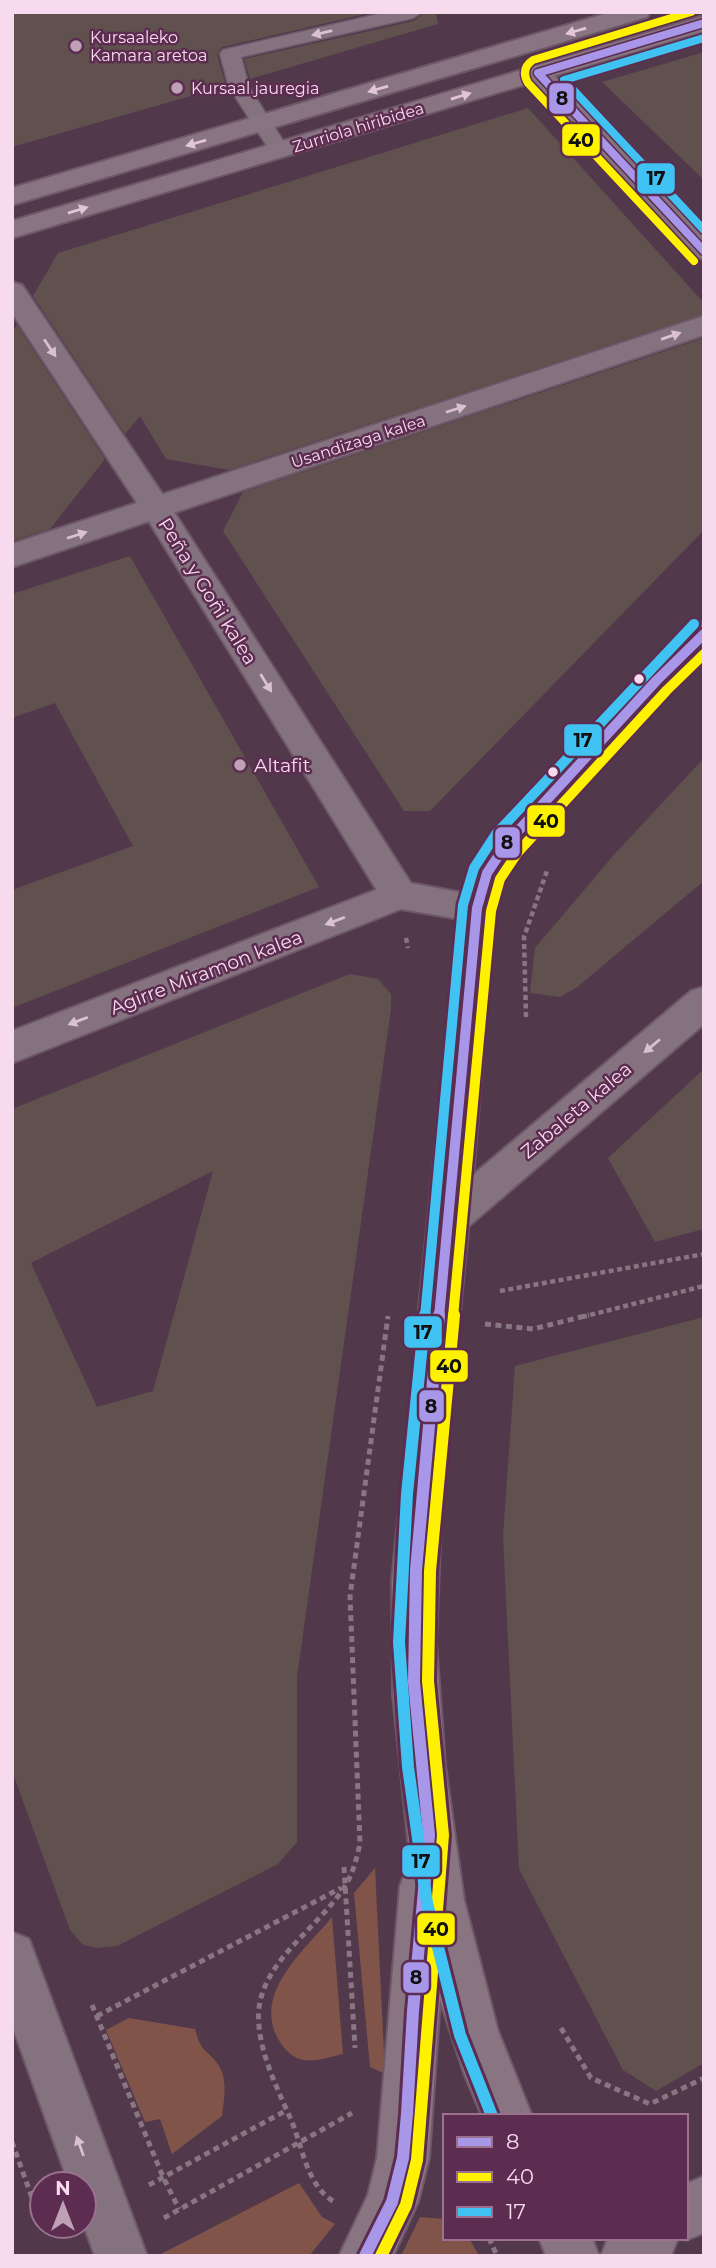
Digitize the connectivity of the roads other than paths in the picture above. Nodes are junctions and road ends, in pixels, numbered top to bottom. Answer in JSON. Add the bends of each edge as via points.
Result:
{"nodes":[{"id":1,"x":413,"y":12,"type":"edge"},
{"id":2,"x":638,"y":12,"type":"edge"},
{"id":3,"x":704,"y":23,"type":"edge"},
{"id":4,"x":538,"y":73,"type":"junction"},
{"id":5,"x":261,"y":124,"type":"junction"},
{"id":6,"x":279,"y":150,"type":"junction"},
{"id":7,"x":12,"y":197,"type":"edge"},
{"id":8,"x":12,"y":230,"type":"edge"},
{"id":9,"x":704,"y":251,"type":"edge"},
{"id":10,"x":12,"y":291,"type":"edge"},
{"id":11,"x":704,"y":325,"type":"edge"},
{"id":12,"x":156,"y":508,"type":"junction"},
{"id":13,"x":12,"y":556,"type":"edge"},
{"id":14,"x":704,"y":634,"type":"edge"},
{"id":15,"x":399,"y":895,"type":"junction"},
{"id":16,"x":477,"y":908,"type":"junction"},
{"id":17,"x":704,"y":1002,"type":"edge"},
{"id":18,"x":12,"y":1047,"type":"edge"},
{"id":19,"x":449,"y":1219,"type":"junction"},
{"id":20,"x":429,"y":1835,"type":"junction"},
{"id":21,"x":12,"y":1956,"type":"edge"},
{"id":22,"x":506,"y":2114,"type":"edge"},
{"id":23,"x":704,"y":2202,"type":"edge"},
{"id":24,"x":688,"y":2213,"type":"edge"},
{"id":25,"x":566,"y":2240,"type":"edge"},
{"id":26,"x":649,"y":2240,"type":"edge"},
{"id":27,"x":121,"y":2256,"type":"edge"},
{"id":28,"x":365,"y":2256,"type":"edge"},
{"id":29,"x":573,"y":2256,"type":"edge"},
{"id":30,"x":627,"y":2256,"type":"edge"}],
"edges":[{"from":1,"to":5,"type":"lane","one_way":true,"via":[[230,54],[239,87]]},
{"from":2,"to":5,"type":"main road","name":"Zurriola hiribidea","one_way":true},
{"from":3,"to":4,"type":"main road","name":"Zurriola hiribidea"},
{"from":6,"to":4,"type":"main road","name":"Zurriola hiribidea","one_way":true},
{"from":4,"to":9,"type":"street"},
{"from":5,"to":6,"type":"lane"},
{"from":5,"to":7,"type":"main road","name":"Zurriola hiribidea","one_way":true},
{"from":8,"to":6,"type":"main road","name":"Zurriola hiribidea","one_way":true},
{"from":10,"to":12,"type":"street","name":"Peña y Goñi kalea","one_way":true},
{"from":12,"to":11,"type":"street","name":"Usandizaga kalea","one_way":true},
{"from":13,"to":12,"type":"street","name":"Usandizaga kalea","one_way":true},
{"from":12,"to":15,"type":"street","name":"Peña y Goñi kalea","one_way":true},
{"from":14,"to":16,"type":"main road","via":[[507,843],[486,873]]},
{"from":15,"to":16,"type":"street"},
{"from":15,"to":18,"type":"street","name":"Agirre Miramon kalea","one_way":true},
{"from":16,"to":19,"type":"main road"},
{"from":17,"to":19,"type":"street","name":"Zabaleta kalea","one_way":true},
{"from":19,"to":20,"type":"main road","via":[[413,1625]]},
{"from":20,"to":22,"type":"main road","via":[[451,1957],[468,2016]]},
{"from":20,"to":28,"type":"main road","via":[[403,2158],[392,2202]]},
{"from":27,"to":21,"type":"street","one_way":true},
{"from":23,"to":24,"type":"main road"},
{"from":25,"to":29,"type":"main road"},
{"from":26,"to":30,"type":"main road"}]}
